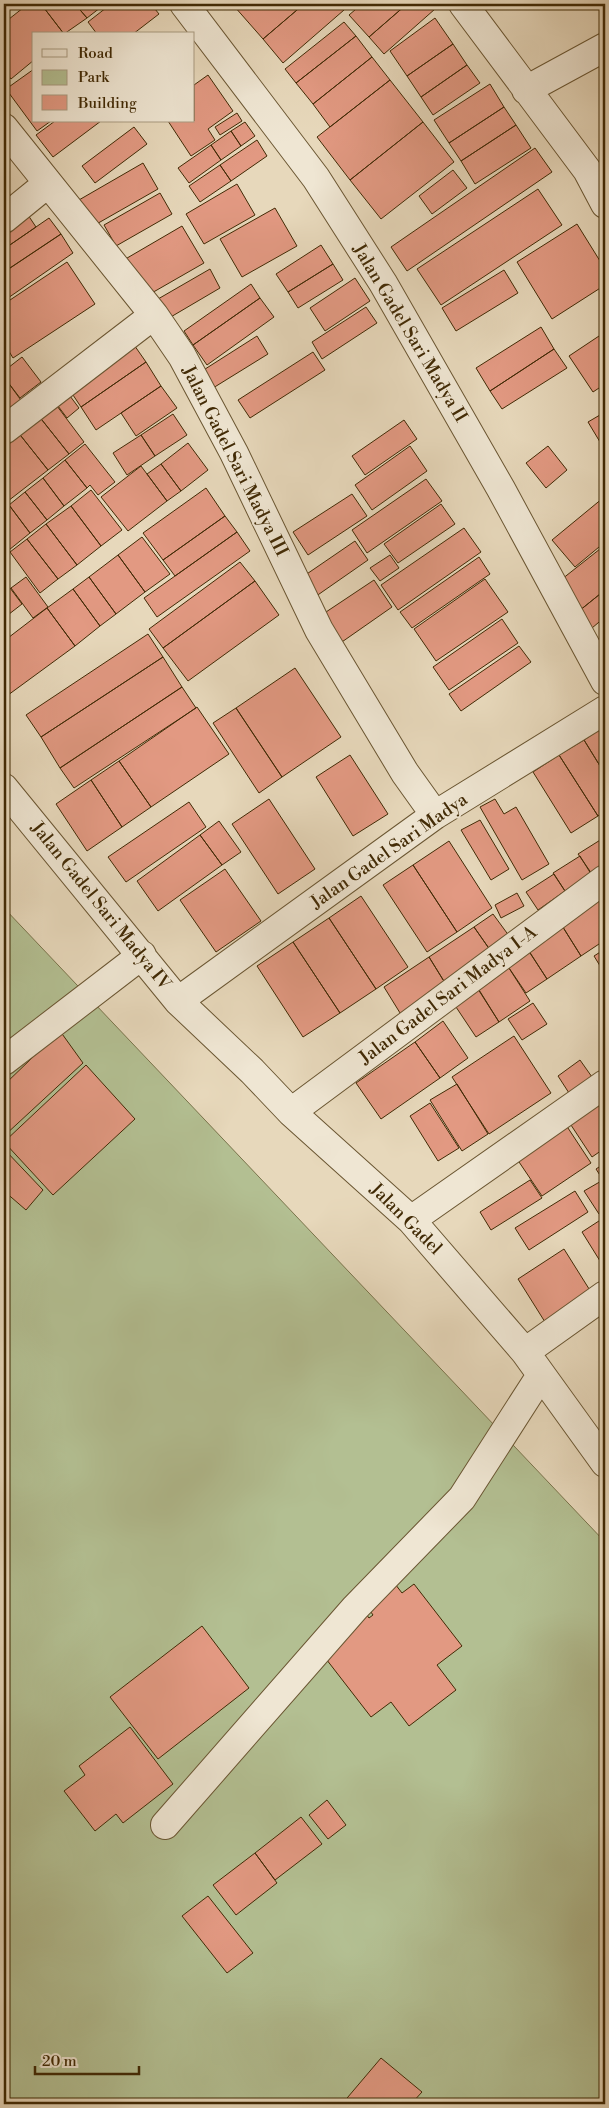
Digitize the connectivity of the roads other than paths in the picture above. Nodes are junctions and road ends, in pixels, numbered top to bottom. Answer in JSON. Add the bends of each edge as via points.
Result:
{"nodes":[{"id":1,"x":184,"y":4,"type":"edge"},
{"id":2,"x":463,"y":4,"type":"edge"},
{"id":3,"x":605,"y":47,"type":"edge"},
{"id":4,"x":526,"y":90,"type":"junction"},
{"id":5,"x":4,"y":128,"type":"edge"},
{"id":6,"x":48,"y":184,"type":"junction"},
{"id":7,"x":605,"y":204,"type":"edge"},
{"id":8,"x":4,"y":219,"type":"edge"},
{"id":9,"x":154,"y":314,"type":"junction"},
{"id":10,"x":4,"y":430,"type":"edge"},
{"id":11,"x":605,"y":681,"type":"edge"},
{"id":12,"x":605,"y":710,"type":"edge"},
{"id":13,"x":4,"y":788,"type":"edge"},
{"id":14,"x":435,"y":815,"type":"junction"},
{"id":15,"x":605,"y":879,"type":"edge"},
{"id":16,"x":142,"y":955,"type":"junction"},
{"id":17,"x":178,"y":1001,"type":"junction"},
{"id":18,"x":4,"y":1061,"type":"edge"},
{"id":19,"x":605,"y":1084,"type":"edge"},
{"id":20,"x":291,"y":1112,"type":"junction"},
{"id":21,"x":411,"y":1220,"type":"junction"},
{"id":22,"x":605,"y":1295,"type":"edge"},
{"id":23,"x":525,"y":1352,"type":"junction"},
{"id":24,"x":540,"y":1375,"type":"junction"},
{"id":25,"x":605,"y":1463,"type":"edge"},
{"id":26,"x":165,"y":1825,"type":"dead end"}],
"edges":[{"from":1,"to":11,"type":"street","name":"Jalan Gadel Sari Madya II","via":[[316,178],[383,283],[501,489]]},
{"from":2,"to":4,"type":"street"},
{"from":3,"to":4,"type":"street"},
{"from":4,"to":7,"type":"street","via":[[587,170]]},
{"from":5,"to":6,"type":"street","name":"Jalan Gadel Sari Madya III"},
{"from":6,"to":8,"type":"street"},
{"from":6,"to":9,"type":"street","name":"Jalan Gadel Sari Madya III"},
{"from":9,"to":10,"type":"street"},
{"from":9,"to":14,"type":"street","name":"Jalan Gadel Sari Madya III","via":[[182,356],[234,453],[319,630],[405,773]]},
{"from":12,"to":14,"type":"street","name":"Jalan Gadel Sari Madya"},
{"from":13,"to":16,"type":"street","name":"Jalan Gadel Sari Madya IV"},
{"from":14,"to":17,"type":"street","name":"Jalan Gadel Sari Madya"},
{"from":15,"to":20,"type":"street","name":"Jalan Gadel Sari Madya I-A"},
{"from":16,"to":17,"type":"street","name":"Jalan Gadel Sari Madya IV"},
{"from":16,"to":18,"type":"street"},
{"from":17,"to":20,"type":"street","name":"Jalan Gadel"},
{"from":19,"to":21,"type":"street"},
{"from":20,"to":21,"type":"street","name":"Jalan Gadel"},
{"from":21,"to":23,"type":"street","name":"Jalan Gadel"},
{"from":22,"to":23,"type":"street"},
{"from":23,"to":24,"type":"street","name":"Jalan Gadel"},
{"from":24,"to":25,"type":"street","name":"Jalan Gadel"},
{"from":24,"to":26,"type":"street","via":[[462,1498],[355,1608]]}]}
